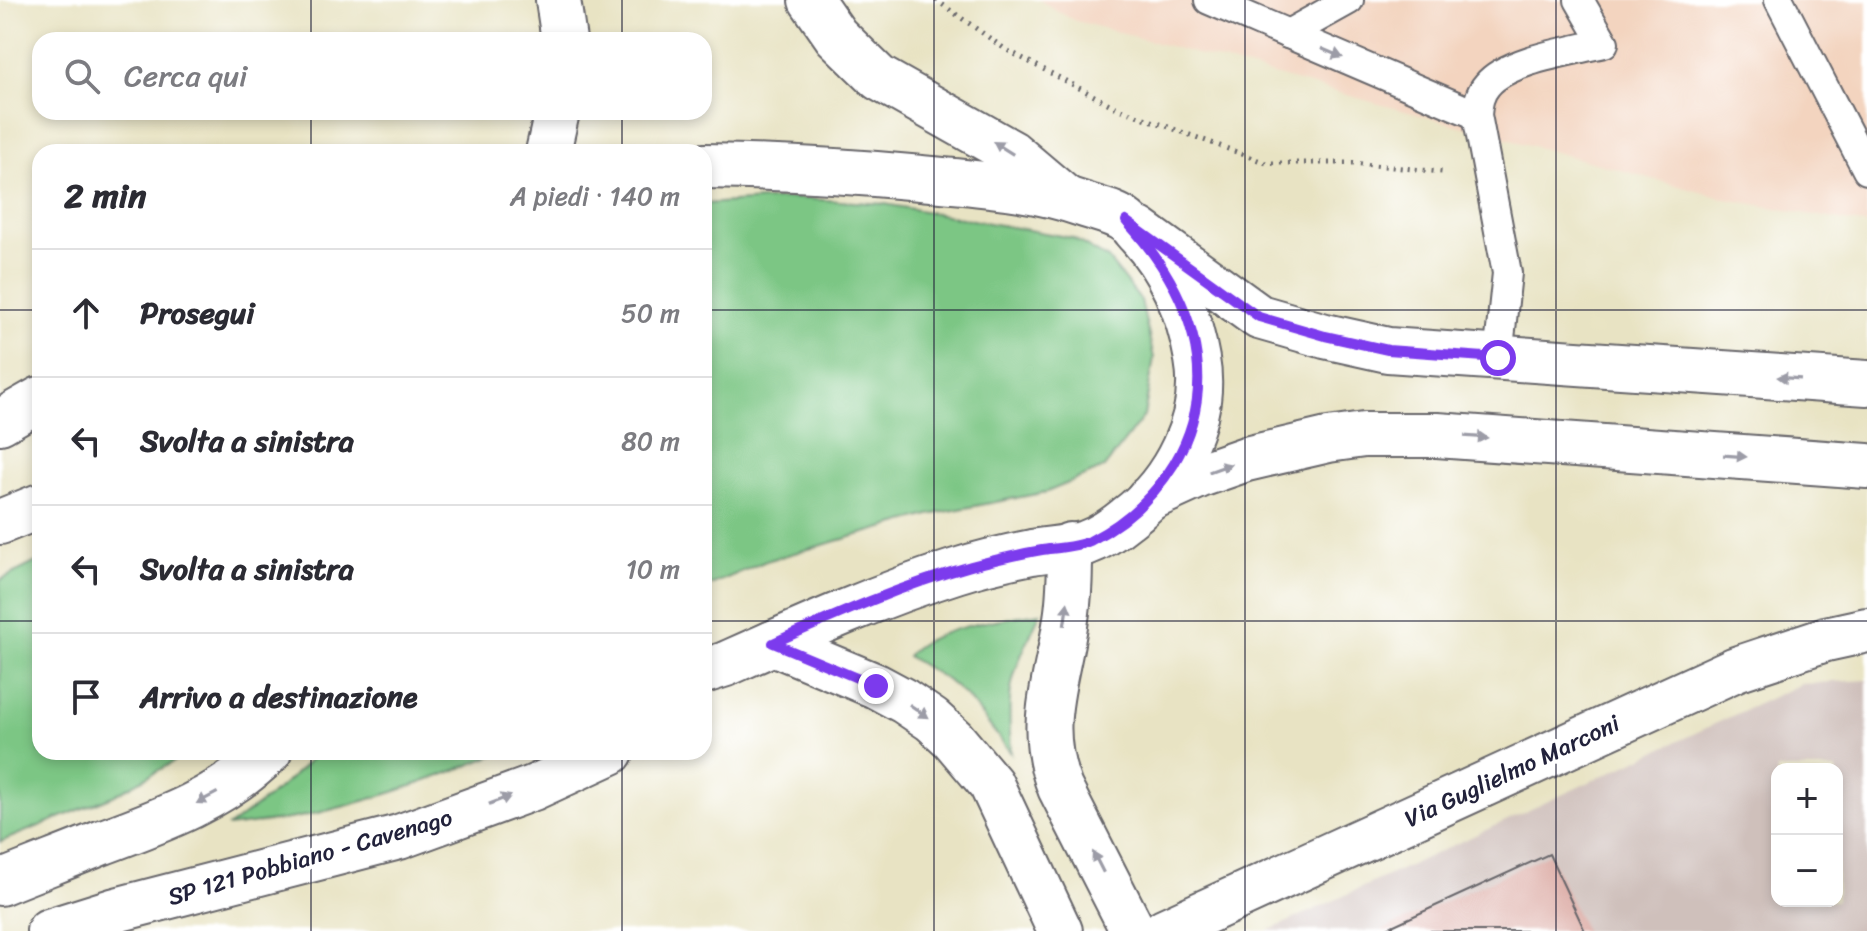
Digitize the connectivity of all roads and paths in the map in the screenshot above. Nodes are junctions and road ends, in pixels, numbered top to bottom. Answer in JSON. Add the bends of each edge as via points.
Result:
{"nodes":[{"id":1,"x":558,"y":0,"type":"edge"},
{"id":2,"x":811,"y":0,"type":"edge"},
{"id":3,"x":936,"y":0,"type":"edge"},
{"id":4,"x":1209,"y":0,"type":"edge"},
{"id":5,"x":1349,"y":0,"type":"edge"},
{"id":6,"x":1579,"y":0,"type":"edge"},
{"id":7,"x":1779,"y":0,"type":"edge"},
{"id":8,"x":1258,"y":10,"type":"edge"},
{"id":9,"x":563,"y":32,"type":"edge"},
{"id":10,"x":1288,"y":34,"type":"junction"},
{"id":11,"x":1477,"y":115,"type":"junction"},
{"id":12,"x":555,"y":120,"type":"edge"},
{"id":13,"x":550,"y":144,"type":"edge"},
{"id":14,"x":712,"y":166,"type":"edge"},
{"id":15,"x":1867,"y":170,"type":"edge"},
{"id":16,"x":1489,"y":177,"type":"junction"},
{"id":17,"x":1064,"y":197,"type":"junction"},
{"id":18,"x":1126,"y":221,"type":"junction"},
{"id":19,"x":1498,"y":358,"type":"junction"},
{"id":20,"x":1867,"y":383,"type":"edge"},
{"id":21,"x":32,"y":404,"type":"edge"},
{"id":22,"x":0,"y":422,"type":"edge"},
{"id":23,"x":1867,"y":466,"type":"edge"},
{"id":24,"x":1148,"y":499,"type":"junction"},
{"id":25,"x":32,"y":509,"type":"edge"},
{"id":26,"x":0,"y":522,"type":"edge"},
{"id":27,"x":1070,"y":545,"type":"junction"},
{"id":28,"x":1867,"y":630,"type":"edge"},
{"id":29,"x":773,"y":643,"type":"junction"},
{"id":30,"x":712,"y":668,"type":"edge"},
{"id":31,"x":260,"y":760,"type":"edge"},
{"id":32,"x":594,"y":760,"type":"edge"},
{"id":33,"x":0,"y":883,"type":"edge"},
{"id":34,"x":49,"y":931,"type":"edge"},
{"id":35,"x":1060,"y":931,"type":"edge"},
{"id":36,"x":1133,"y":931,"type":"edge"},
{"id":37,"x":1164,"y":931,"type":"edge"}],
"edges":[{"from":1,"to":9,"type":"main road"},
{"from":17,"to":2,"type":"main road","one_way":true,"via":[[1012,153],[879,78],[836,36]]},
{"from":3,"to":16,"type":"path","via":[[1005,49],[1117,108],[1266,163],[1353,163]]},
{"from":4,"to":8,"type":"lane"},
{"from":5,"to":10,"type":"lane"},
{"from":6,"to":11,"type":"lane","via":[[1604,43],[1518,64],[1500,74],[1479,98]]},
{"from":7,"to":15,"type":"lane"},
{"from":8,"to":10,"type":"lane"},
{"from":10,"to":11,"type":"lane","one_way":true},
{"from":11,"to":16,"type":"lane"},
{"from":12,"to":13,"type":"main road"},
{"from":14,"to":17,"type":"main road","via":[[895,175]]},
{"from":16,"to":19,"type":"lane","via":[[1507,273]]},
{"from":17,"to":18,"type":"main road"},
{"from":18,"to":19,"type":"main road","via":[[1259,317],[1388,350]]},
{"from":18,"to":24,"type":"main road","via":[[1168,277],[1198,363],[1199,395],[1184,446]]},
{"from":20,"to":19,"type":"main road","one_way":true},
{"from":21,"to":22,"type":"main road"},
{"from":24,"to":23,"type":"main road","one_way":true,"via":[[1246,459],[1364,435],[1437,435]]},
{"from":24,"to":27,"type":"main road","via":[[1086,543]]},
{"from":25,"to":26,"type":"main road"},
{"from":27,"to":29,"type":"main road","via":[[971,566]]},
{"from":36,"to":27,"type":"main road","one_way":true,"via":[[1051,766],[1048,714],[1066,618]]},
{"from":28,"to":37,"type":"main road","name":"Via Guglielmo Marconi","via":[[1736,669]]},
{"from":29,"to":30,"type":"main road"},
{"from":29,"to":35,"type":"main road","one_way":true,"via":[[876,686],[953,739],[991,784]]},
{"from":31,"to":33,"type":"main road","one_way":true,"via":[[238,780],[169,817]]},
{"from":34,"to":32,"type":"main road","name":"SP 121 Pobbiano - Cavenago","one_way":true,"via":[[399,837]]}]}
